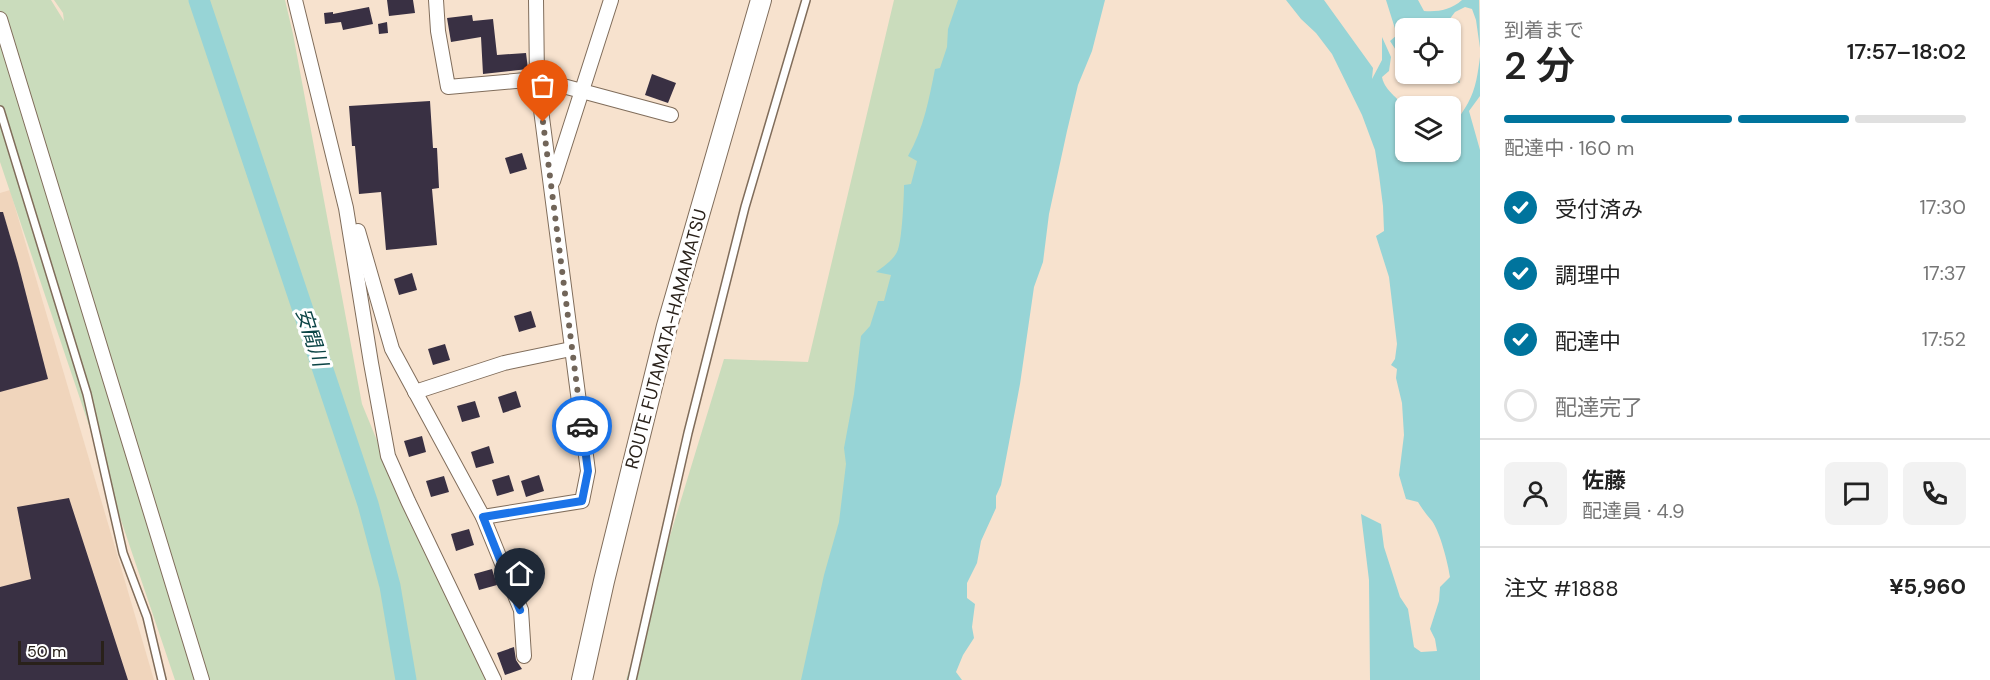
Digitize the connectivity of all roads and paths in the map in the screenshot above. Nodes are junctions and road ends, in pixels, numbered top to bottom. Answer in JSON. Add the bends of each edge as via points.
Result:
{"nodes":[{"id":1,"x":296,"y":0,"type":"edge"},
{"id":2,"x":436,"y":0,"type":"edge"},
{"id":3,"x":536,"y":0,"type":"edge"},
{"id":4,"x":611,"y":0,"type":"edge"},
{"id":5,"x":761,"y":0,"type":"edge"},
{"id":6,"x":806,"y":0,"type":"edge"},
{"id":7,"x":0,"y":19,"type":"edge"},
{"id":8,"x":537,"y":79,"type":"junction"},
{"id":9,"x":583,"y":92,"type":"junction"},
{"id":10,"x":0,"y":110,"type":"edge"},
{"id":11,"x":671,"y":115,"type":"dead end"},
{"id":12,"x":341,"y":184,"type":"junction"},
{"id":13,"x":551,"y":186,"type":"junction"},
{"id":14,"x":571,"y":349,"type":"junction"},
{"id":15,"x":415,"y":392,"type":"junction"},
{"id":16,"x":483,"y":517,"type":"junction"},
{"id":17,"x":524,"y":656,"type":"dead end"},
{"id":18,"x":162,"y":680,"type":"edge"},
{"id":19,"x":202,"y":680,"type":"edge"},
{"id":20,"x":494,"y":680,"type":"edge"},
{"id":21,"x":582,"y":680,"type":"edge"},
{"id":22,"x":632,"y":680,"type":"edge"}],
"edges":[{"from":1,"to":12,"type":"street"},
{"from":2,"to":8,"type":"street","via":[[448,87]]},
{"from":3,"to":8,"type":"street"},
{"from":4,"to":9,"type":"street"},
{"from":5,"to":21,"type":"main road","name":"ROUTE FUTAMATA-HAMAMATSU","via":[[664,338]]},
{"from":6,"to":22,"type":"lane","via":[[745,207]]},
{"from":7,"to":19,"type":"street"},
{"from":8,"to":9,"type":"street"},
{"from":8,"to":13,"type":"street"},
{"from":9,"to":11,"type":"street"},
{"from":9,"to":13,"type":"street"},
{"from":10,"to":18,"type":"lane","via":[[87,394],[123,553],[147,617]]},
{"from":12,"to":15,"type":"street","via":[[392,349]]},
{"from":12,"to":20,"type":"street","via":[[388,456]]},
{"from":13,"to":14,"type":"street"},
{"from":14,"to":15,"type":"street","via":[[504,363]]},
{"from":14,"to":16,"type":"street","via":[[588,471],[582,501]]},
{"from":15,"to":16,"type":"street"},
{"from":16,"to":17,"type":"street","via":[[520,610]]}]}
